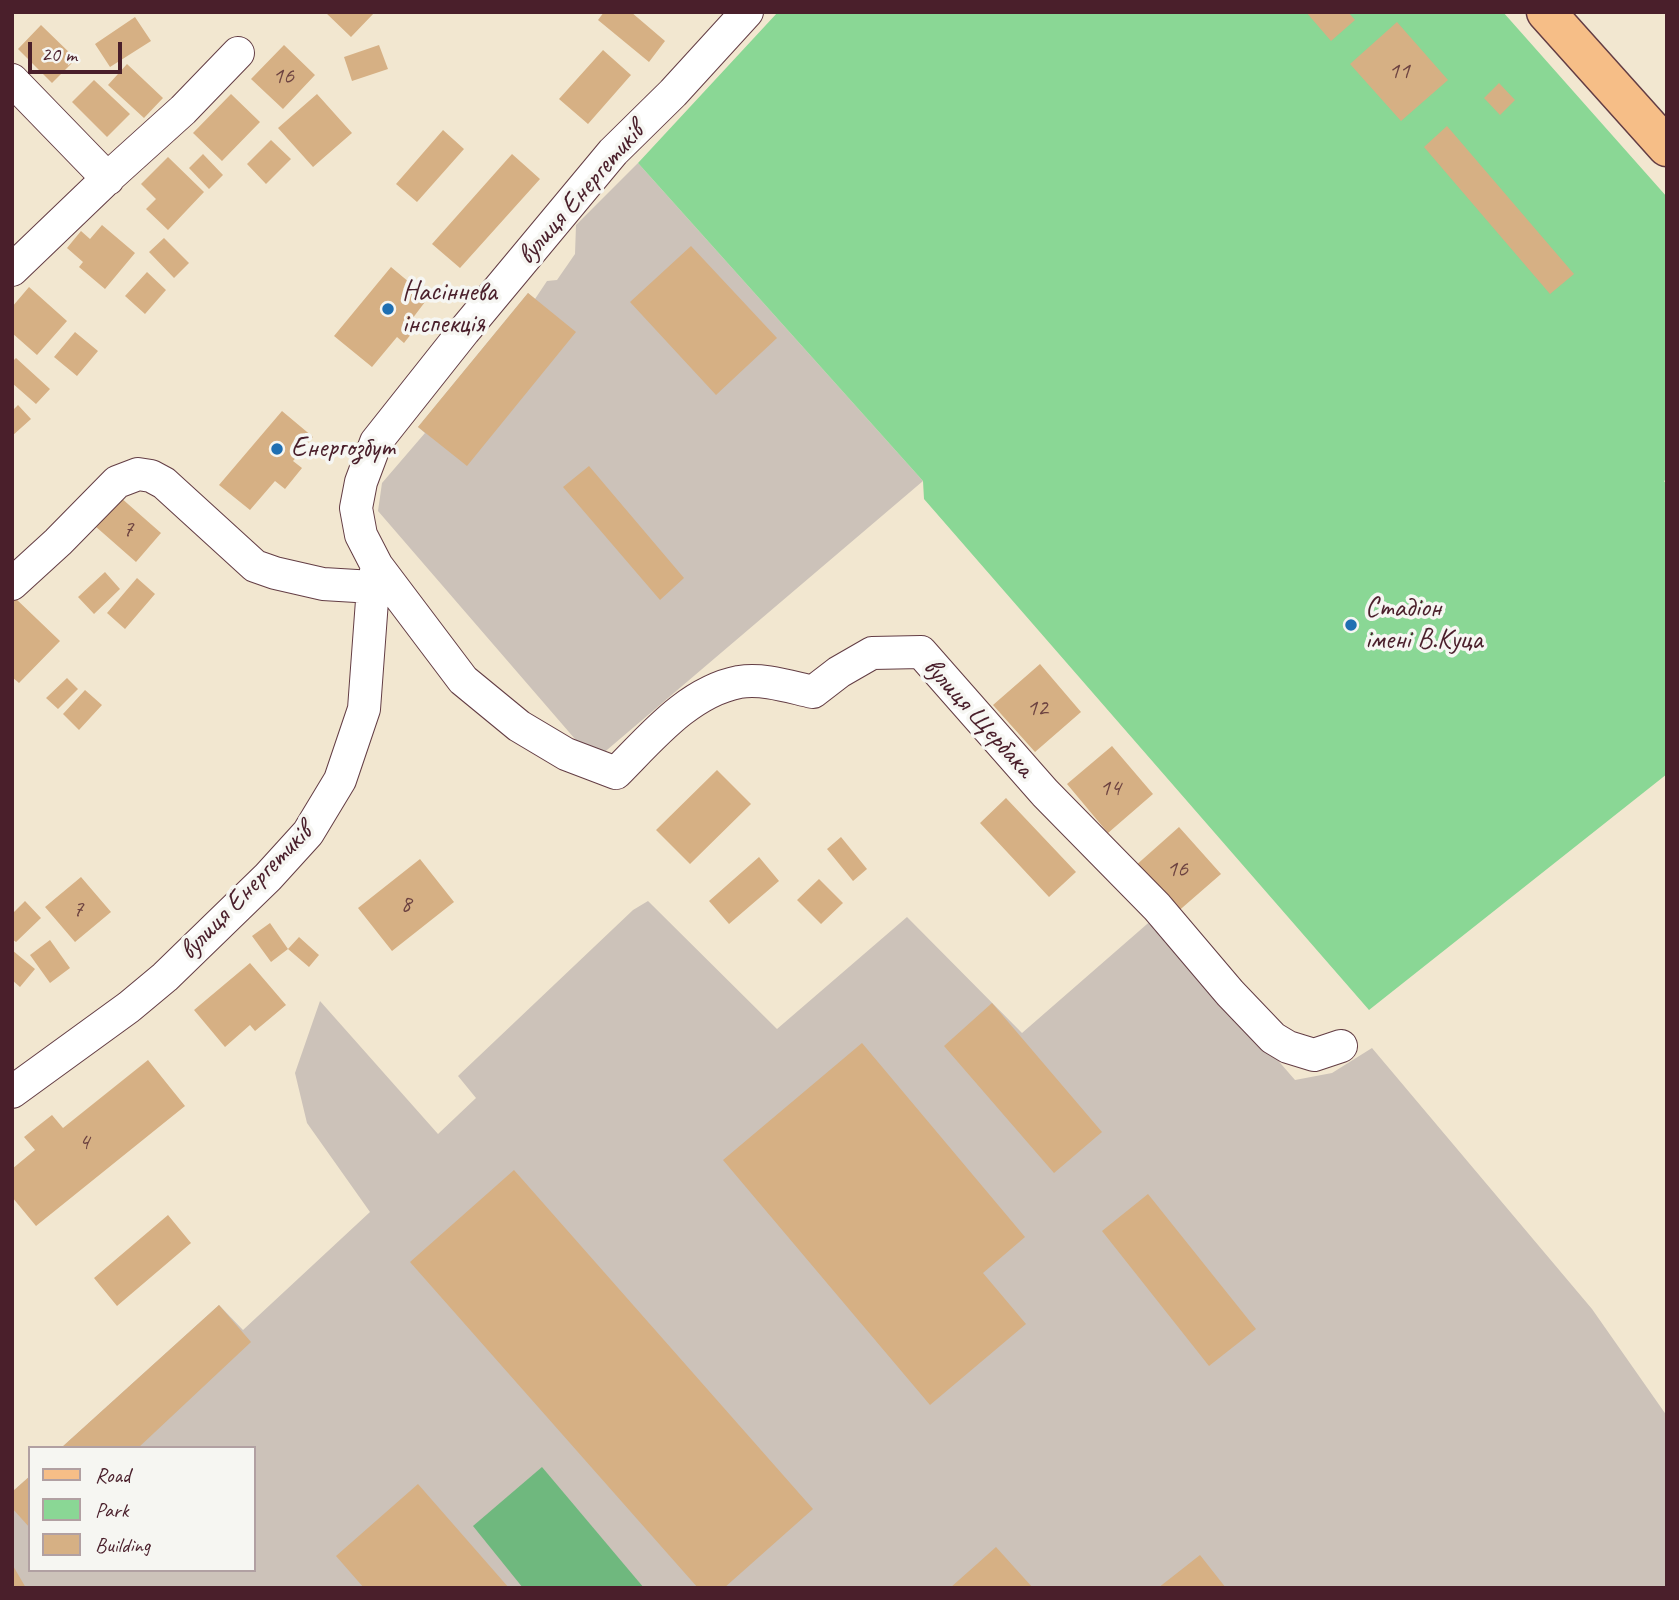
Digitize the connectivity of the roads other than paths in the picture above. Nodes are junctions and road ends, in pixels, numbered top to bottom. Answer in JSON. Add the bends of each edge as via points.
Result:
{"nodes":[{"id":1,"x":747,"y":12,"type":"edge"},
{"id":2,"x":1546,"y":12,"type":"edge"},
{"id":3,"x":238,"y":53,"type":"dead end"},
{"id":4,"x":12,"y":80,"type":"edge"},
{"id":5,"x":1667,"y":147,"type":"edge"},
{"id":6,"x":108,"y":179,"type":"junction"},
{"id":7,"x":12,"y":270,"type":"edge"},
{"id":8,"x":375,"y":577,"type":"junction"},
{"id":9,"x":12,"y":584,"type":"edge"},
{"id":10,"x":1341,"y":1046,"type":"dead end"},
{"id":11,"x":12,"y":1093,"type":"edge"}],
"edges":[{"from":1,"to":8,"type":"street","name":"вулиця Енергетиків","via":[[613,152],[376,442],[356,508]]},
{"from":2,"to":5,"type":"main road"},
{"from":3,"to":6,"type":"street"},
{"from":4,"to":6,"type":"street"},
{"from":6,"to":7,"type":"street"},
{"from":8,"to":9,"type":"street","via":[[323,584],[255,566],[164,482],[138,474],[117,482]]},
{"from":8,"to":10,"type":"street","name":"вулиця Щербака","via":[[463,680],[519,726],[566,754],[615,773],[701,696],[740,682],[774,683],[813,692],[872,653],[921,652],[1273,1038],[1314,1055]]},
{"from":8,"to":11,"type":"street","name":"вулиця Енергетиків","via":[[364,709],[340,780],[308,833],[165,977]]}]}
